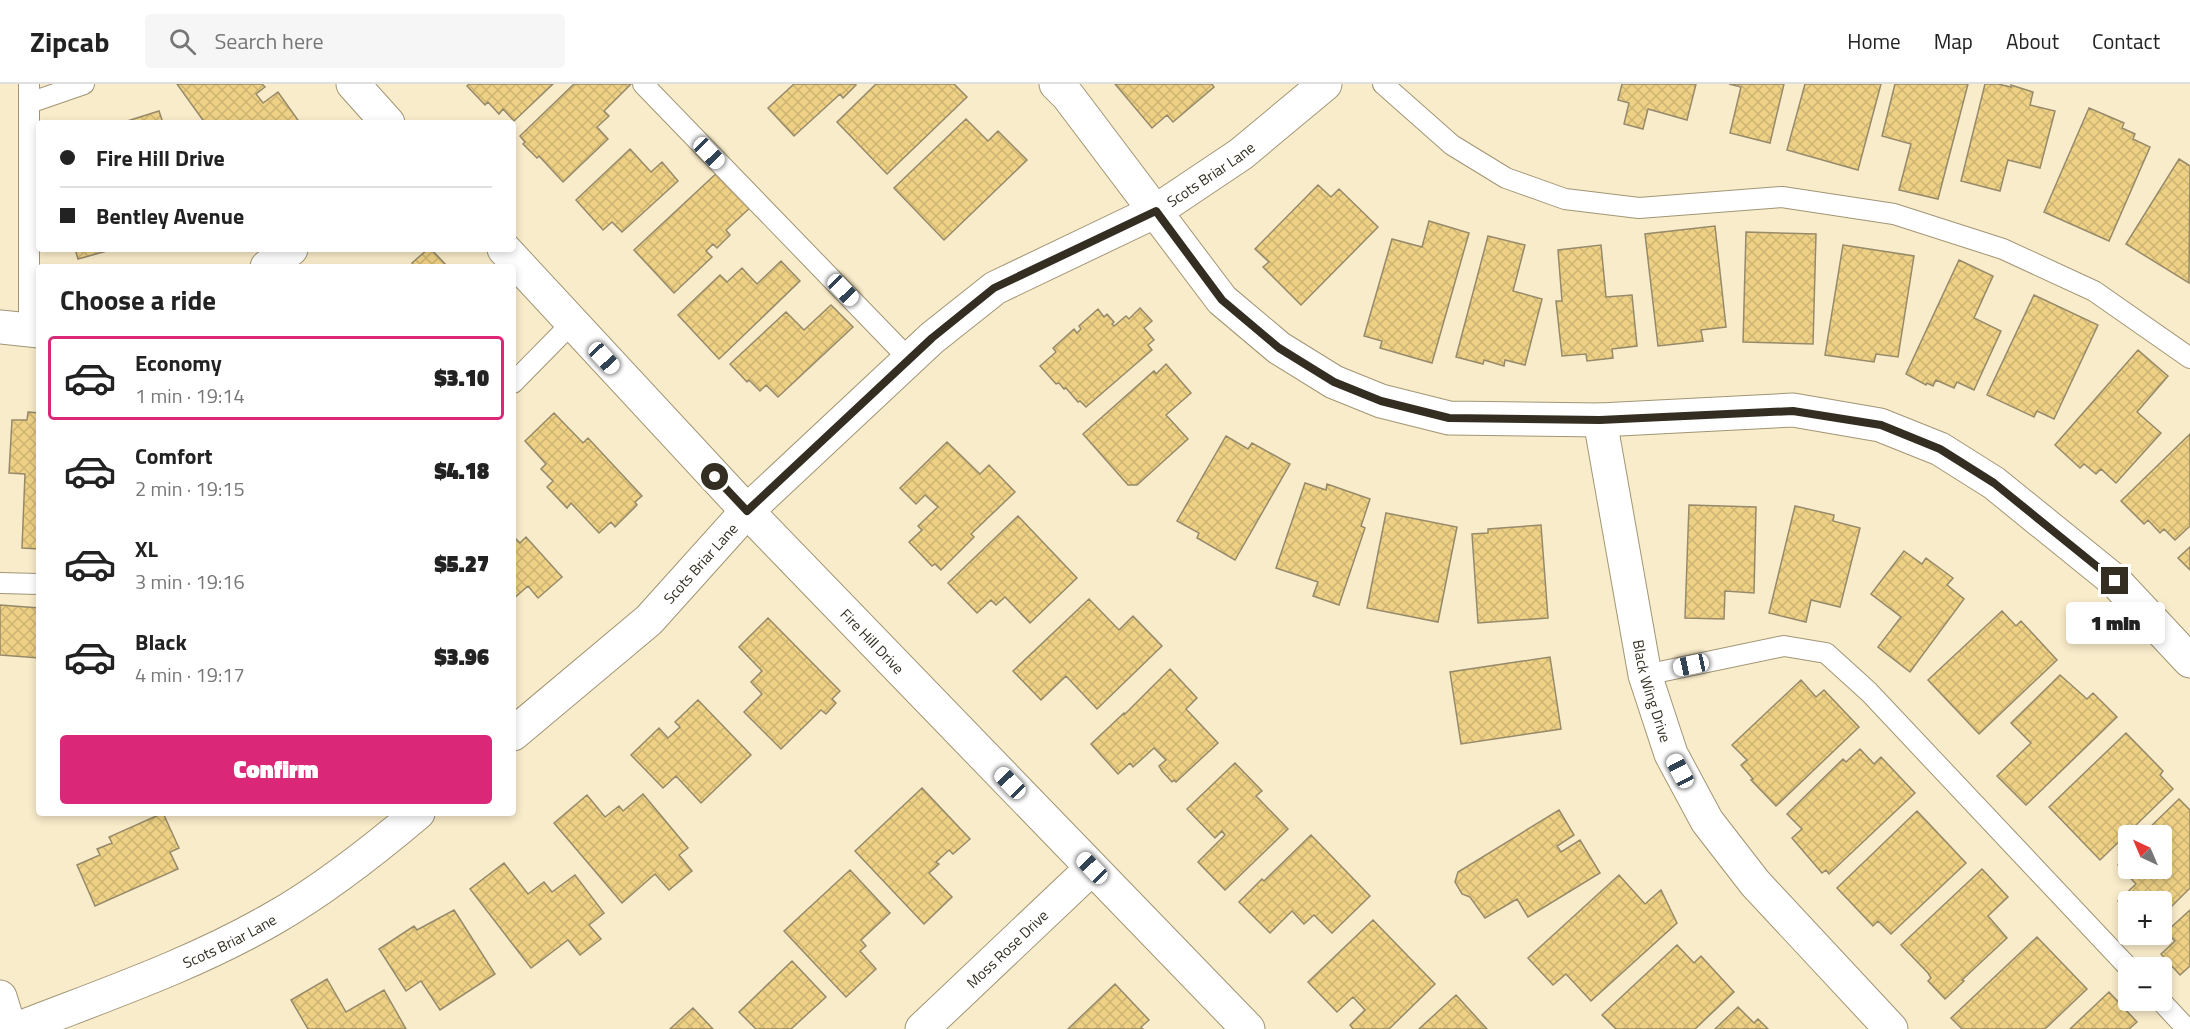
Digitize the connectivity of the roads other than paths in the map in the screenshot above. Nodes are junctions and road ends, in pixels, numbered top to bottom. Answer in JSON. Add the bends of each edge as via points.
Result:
{"nodes":[{"id":1,"x":84,"y":84,"type":"edge"},
{"id":2,"x":353,"y":84,"type":"edge"},
{"id":3,"x":642,"y":84,"type":"edge"},
{"id":4,"x":1056,"y":84,"type":"edge"},
{"id":5,"x":1325,"y":84,"type":"edge"},
{"id":6,"x":1383,"y":84,"type":"edge"},
{"id":7,"x":29,"y":94,"type":"edge"},
{"id":8,"x":385,"y":120,"type":"edge"},
{"id":9,"x":1156,"y":211,"type":"junction"},
{"id":10,"x":287,"y":252,"type":"edge"},
{"id":11,"x":507,"y":252,"type":"edge"},
{"id":12,"x":271,"y":264,"type":"edge"},
{"id":13,"x":573,"y":323,"type":"junction"},
{"id":14,"x":23,"y":330,"type":"edge"},
{"id":15,"x":2190,"y":358,"type":"edge"},
{"id":16,"x":909,"y":359,"type":"junction"},
{"id":17,"x":516,"y":380,"type":"edge"},
{"id":18,"x":1600,"y":420,"type":"junction"},
{"id":19,"x":747,"y":511,"type":"junction"},
{"id":20,"x":0,"y":583,"type":"edge"},
{"id":21,"x":36,"y":584,"type":"edge"},
{"id":22,"x":2190,"y":661,"type":"edge"},
{"id":23,"x":1645,"y":675,"type":"junction"},
{"id":24,"x":516,"y":731,"type":"edge"},
{"id":25,"x":414,"y":816,"type":"edge"},
{"id":26,"x":1092,"y":868,"type":"junction"},
{"id":27,"x":2119,"y":957,"type":"edge"},
{"id":28,"x":0,"y":997,"type":"edge"},
{"id":29,"x":2170,"y":1011,"type":"edge"},
{"id":30,"x":10,"y":1029,"type":"edge"},
{"id":31,"x":17,"y":1029,"type":"edge"},
{"id":32,"x":922,"y":1029,"type":"edge"},
{"id":33,"x":1248,"y":1029,"type":"edge"},
{"id":34,"x":1891,"y":1029,"type":"edge"},
{"id":35,"x":2187,"y":1029,"type":"edge"}],
"edges":[{"from":1,"to":7,"type":"lane"},
{"from":2,"to":8,"type":"street"},
{"from":3,"to":16,"type":"lane"},
{"from":4,"to":9,"type":"street"},
{"from":5,"to":9,"type":"street","name":"Scots Briar Lane","via":[[1241,154]]},
{"from":6,"to":15,"type":"lane","via":[[1452,145],[1506,178],[1565,199],[1639,208],[1782,197],[1894,214],[2003,249],[2094,291]]},
{"from":7,"to":14,"type":"lane"},
{"from":9,"to":16,"type":"street","name":"Scots Briar Lane","via":[[994,288]]},
{"from":9,"to":18,"type":"street","via":[[1222,300],[1279,348],[1334,382],[1381,401],[1449,418]]},
{"from":10,"to":12,"type":"street"},
{"from":11,"to":13,"type":"street","name":"Fire Hill Drive"},
{"from":13,"to":17,"type":"lane"},
{"from":13,"to":19,"type":"street","name":"Fire Hill Drive"},
{"from":16,"to":19,"type":"street","name":"Scots Briar Lane"},
{"from":18,"to":22,"type":"street","via":[[1793,411],[1881,425],[1930,445],[1994,483],[2115,581]]},
{"from":18,"to":23,"type":"street","name":"Black Wing Drive"},
{"from":19,"to":24,"type":"street","name":"Scots Briar Lane","via":[[649,620]]},
{"from":19,"to":26,"type":"street","name":"Fire Hill Drive"},
{"from":20,"to":21,"type":"lane"},
{"from":23,"to":27,"type":"lane","via":[[1784,646],[1826,653],[1869,692]]},
{"from":23,"to":34,"type":"street","name":"Black Wing Drive","via":[[1671,754],[1707,821],[1755,883]]},
{"from":25,"to":31,"type":"street","name":"Scots Briar Lane","via":[[368,855],[274,918],[188,962]]},
{"from":26,"to":32,"type":"street","name":"Moss Rose Drive"},
{"from":26,"to":33,"type":"street","name":"Fire Hill Drive"},
{"from":28,"to":30,"type":"street"},
{"from":29,"to":35,"type":"lane"}]}
